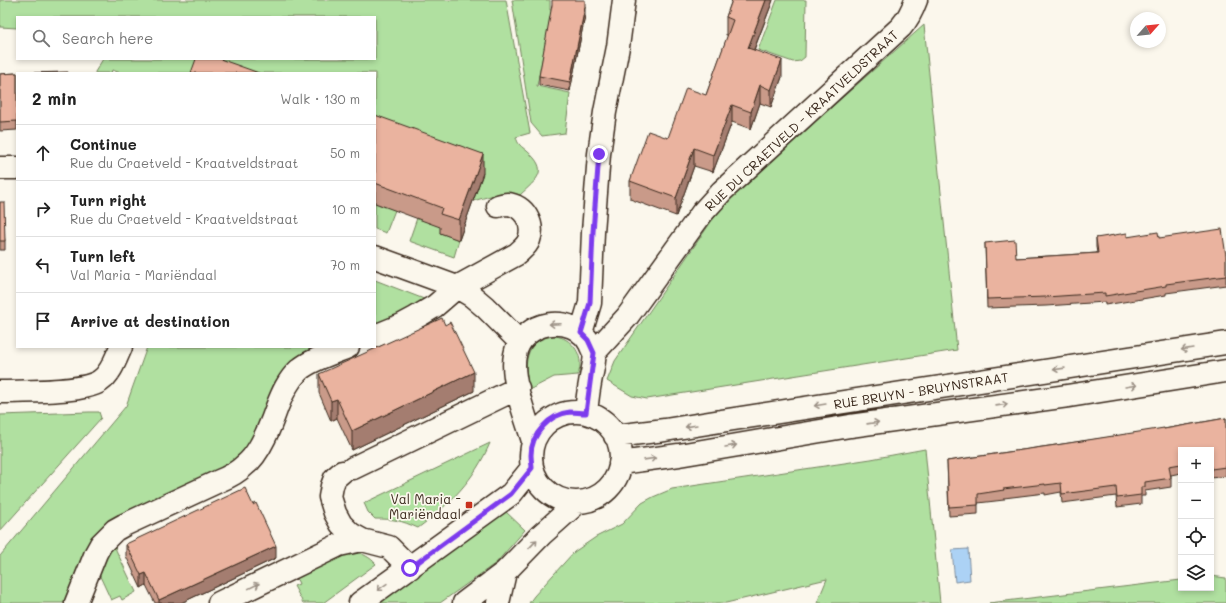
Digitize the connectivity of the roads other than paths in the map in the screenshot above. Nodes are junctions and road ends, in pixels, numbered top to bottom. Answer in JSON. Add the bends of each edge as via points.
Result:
{"nodes":[{"id":1,"x":624,"y":0,"type":"edge"},
{"id":2,"x":916,"y":0,"type":"edge"},
{"id":3,"x":0,"y":168,"type":"edge"},
{"id":4,"x":16,"y":168,"type":"edge"},
{"id":5,"x":498,"y":206,"type":"dead end"},
{"id":6,"x":376,"y":257,"type":"edge"},
{"id":7,"x":457,"y":287,"type":"junction"},
{"id":8,"x":581,"y":333,"type":"junction"},
{"id":9,"x":376,"y":336,"type":"edge"},
{"id":10,"x":520,"y":342,"type":"junction"},
{"id":11,"x":1226,"y":343,"type":"edge"},
{"id":12,"x":121,"y":348,"type":"edge"},
{"id":13,"x":346,"y":348,"type":"edge"},
{"id":14,"x":594,"y":353,"type":"junction"},
{"id":15,"x":1226,"y":371,"type":"edge"},
{"id":16,"x":518,"y":388,"type":"junction"},
{"id":17,"x":0,"y":392,"type":"edge"},
{"id":18,"x":586,"y":413,"type":"junction"},
{"id":19,"x":615,"y":436,"type":"junction"},
{"id":20,"x":534,"y":441,"type":"junction"},
{"id":21,"x":620,"y":463,"type":"junction"},
{"id":22,"x":532,"y":468,"type":"junction"},
{"id":23,"x":578,"y":502,"type":"junction"},
{"id":24,"x":362,"y":540,"type":"junction"},
{"id":25,"x":410,"y":568,"type":"junction"},
{"id":26,"x":505,"y":572,"type":"junction"},
{"id":27,"x":76,"y":603,"type":"edge"},
{"id":28,"x":218,"y":603,"type":"edge"},
{"id":29,"x":360,"y":603,"type":"edge"},
{"id":30,"x":464,"y":603,"type":"edge"},
{"id":31,"x":498,"y":603,"type":"edge"}],
"edges":[{"from":1,"to":8,"type":"street","via":[[599,154],[590,303]]},
{"from":2,"to":14,"type":"street","name":"RUE DU CRAETVELD - KRAATVELDSTRAAT","via":[[908,19],[901,27],[722,191],[702,213],[627,317]]},
{"from":3,"to":4,"type":"street"},
{"from":5,"to":7,"type":"street","via":[[507,204],[523,211],[529,219],[529,240],[517,254]]},
{"from":6,"to":7,"type":"street"},
{"from":7,"to":9,"type":"street","via":[[425,312]]},
{"from":7,"to":10,"type":"street","via":[[486,308]]},
{"from":8,"to":10,"type":"street","one_way":true,"via":[[572,326],[551,323],[529,332]]},
{"from":8,"to":14,"type":"street","via":[[588,340]]},
{"from":10,"to":16,"type":"street","via":[[515,354],[514,367]]},
{"from":11,"to":19,"type":"street","name":"RUE BRUYN - BRUYNSTRAAT","one_way":true},
{"from":12,"to":17,"type":"street","via":[[106,375],[100,381],[85,387]]},
{"from":13,"to":27,"type":"street","via":[[310,363],[290,380],[255,455],[247,465],[234,474],[124,525],[108,537],[96,553]]},
{"from":14,"to":18,"type":"street"},
{"from":21,"to":15,"type":"street","name":"RUE BRUYN - BRUYNSTRAAT","one_way":true},
{"from":16,"to":20,"type":"street"},
{"from":16,"to":24,"type":"street","via":[[335,478],[330,497],[335,513],[341,524]]},
{"from":18,"to":19,"type":"street","via":[[598,418]]},
{"from":18,"to":20,"type":"street","via":[[570,412],[554,417],[542,427]]},
{"from":19,"to":21,"type":"street","via":[[620,449]]},
{"from":20,"to":22,"type":"street","via":[[531,454]]},
{"from":21,"to":23,"type":"street","via":[[616,478],[606,490],[593,499]]},
{"from":22,"to":23,"type":"street","via":[[536,479],[552,495]]},
{"from":22,"to":25,"type":"street","via":[[511,494]]},
{"from":26,"to":23,"type":"street","one_way":true},
{"from":24,"to":25,"type":"street","via":[[389,547]]},
{"from":28,"to":24,"type":"street","one_way":true,"via":[[339,545]]},
{"from":25,"to":29,"type":"street","one_way":true},
{"from":26,"to":30,"type":"street"},
{"from":26,"to":31,"type":"street"}]}
